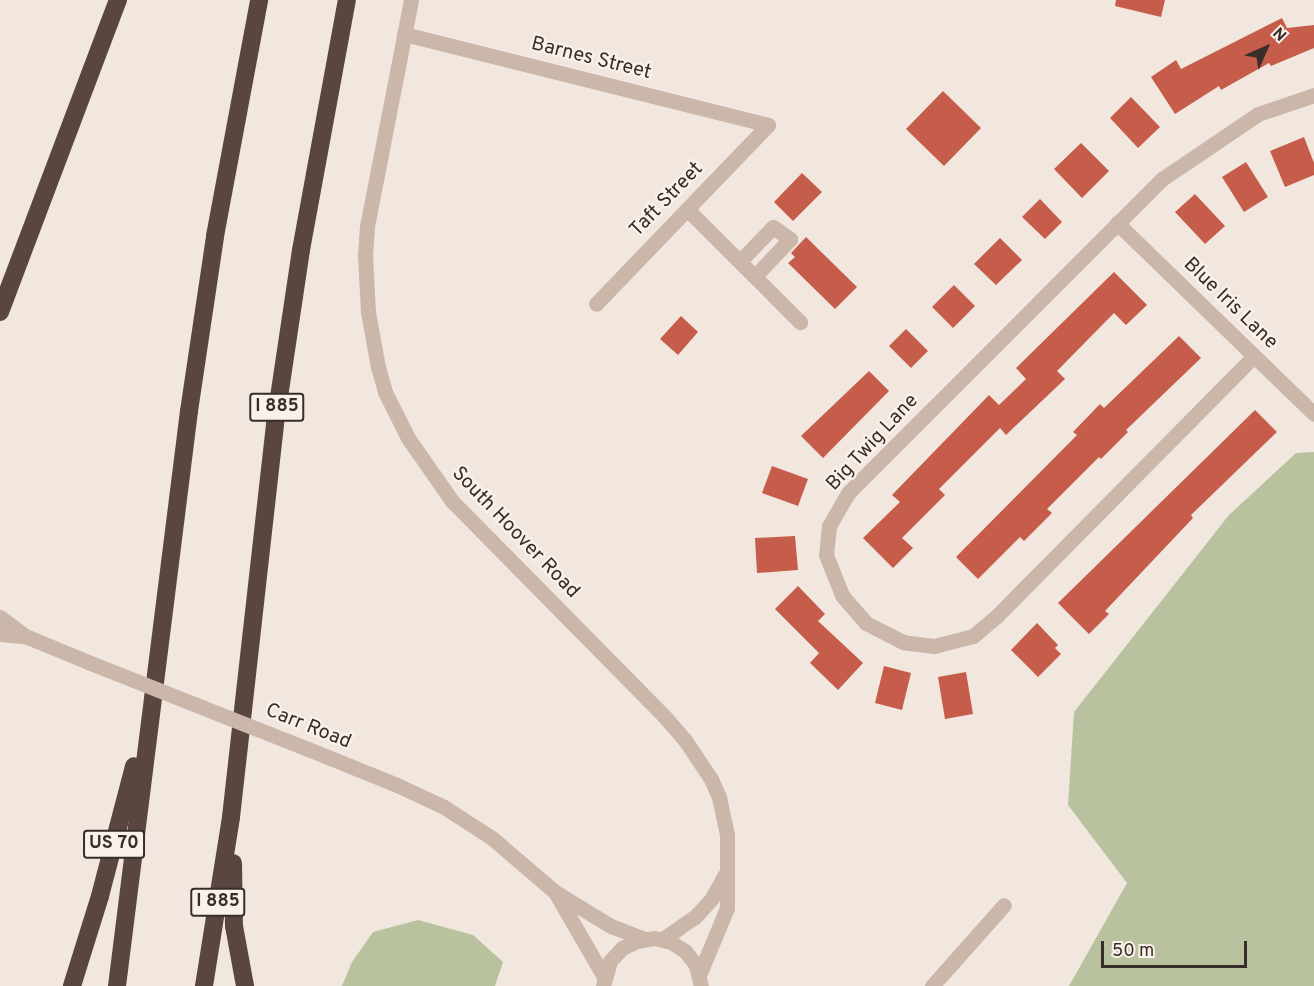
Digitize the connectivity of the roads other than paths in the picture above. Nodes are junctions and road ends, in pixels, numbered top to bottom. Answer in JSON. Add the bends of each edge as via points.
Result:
{"nodes":[{"id":1,"x":118,"y":0,"type":"edge"},
{"id":2,"x":259,"y":0,"type":"edge"},
{"id":3,"x":347,"y":0,"type":"edge"},
{"id":4,"x":411,"y":0,"type":"edge"},
{"id":5,"x":404,"y":34,"type":"junction"},
{"id":6,"x":1314,"y":95,"type":"edge"},
{"id":7,"x":768,"y":125,"type":"joint"},
{"id":8,"x":687,"y":209,"type":"junction"},
{"id":9,"x":1117,"y":223,"type":"junction"},
{"id":10,"x":740,"y":261,"type":"junction"},
{"id":11,"x":755,"y":276,"type":"junction"},
{"id":12,"x":596,"y":304,"type":"dead end"},
{"id":13,"x":0,"y":312,"type":"edge"},
{"id":14,"x":800,"y":322,"type":"dead end"},
{"id":15,"x":1254,"y":356,"type":"junction"},
{"id":16,"x":1314,"y":414,"type":"edge"},
{"id":17,"x":0,"y":617,"type":"edge"},
{"id":18,"x":0,"y":634,"type":"edge"},
{"id":19,"x":26,"y":636,"type":"junction"},
{"id":20,"x":152,"y":700,"type":"junction"},
{"id":21,"x":231,"y":818,"type":"junction"},
{"id":22,"x":725,"y":875,"type":"junction"},
{"id":23,"x":555,"y":891,"type":"junction"},
{"id":24,"x":1004,"y":905,"type":"dead end"},
{"id":25,"x":645,"y":939,"type":"junction"},
{"id":26,"x":663,"y":939,"type":"junction"},
{"id":27,"x":700,"y":980,"type":"edge"},
{"id":28,"x":603,"y":982,"type":"edge"},
{"id":29,"x":72,"y":986,"type":"edge"},
{"id":30,"x":117,"y":986,"type":"edge"},
{"id":31,"x":204,"y":986,"type":"edge"},
{"id":32,"x":244,"y":986,"type":"edge"},
{"id":33,"x":932,"y":986,"type":"edge"}],
"edges":[{"from":1,"to":13,"type":"highway"},
{"from":2,"to":20,"type":"highway","via":[[212,259]]},
{"from":3,"to":21,"type":"highway","number":"I 885","via":[[303,238],[275,424]]},
{"from":4,"to":5,"type":"street","name":"South Hoover Road"},
{"from":5,"to":7,"type":"street","name":"Barnes Street"},
{"from":5,"to":22,"type":"street","name":"South Hoover Road","via":[[367,226],[365,255],[372,342],[385,392],[408,438],[452,501],[643,694],[700,761],[719,797],[724,816]]},
{"from":6,"to":9,"type":"street","name":"Big Twig Lane","via":[[1258,114],[1162,179]]},
{"from":7,"to":8,"type":"street","name":"Taft Street"},
{"from":8,"to":10,"type":"street"},
{"from":8,"to":12,"type":"street","name":"Taft Street"},
{"from":9,"to":15,"type":"street","name":"Blue Iris Lane"},
{"from":9,"to":15,"type":"street","name":"Big Twig Lane","via":[[849,492],[830,526],[826,555],[842,595],[866,623],[903,642],[934,646],[973,636]]},
{"from":10,"to":11,"type":"street"},
{"from":10,"to":11,"type":"street","via":[[773,227],[790,239]]},
{"from":11,"to":14,"type":"street"},
{"from":15,"to":16,"type":"street","name":"Blue Iris Lane"},
{"from":17,"to":19,"type":"street","name":"Carr Road"},
{"from":18,"to":19,"type":"street","name":"Carr Road"},
{"from":19,"to":23,"type":"street","name":"Carr Road","bridge":true,"via":[[405,788],[444,807],[499,843]]},
{"from":20,"to":29,"type":"highway","number":"US 70"},
{"from":20,"to":30,"type":"highway"},
{"from":21,"to":31,"type":"highway","number":"I 885"},
{"from":21,"to":32,"type":"highway","via":[[234,926]]},
{"from":22,"to":26,"type":"street","via":[[700,913]]},
{"from":22,"to":27,"type":"street","name":"South Hoover Road","via":[[727,908]]},
{"from":23,"to":25,"type":"street","name":"Carr Road","via":[[611,926]]},
{"from":23,"to":28,"type":"street","name":"Carr Road"},
{"from":24,"to":33,"type":"street"},
{"from":25,"to":26,"type":"street"},
{"from":25,"to":28,"type":"street","via":[[622,948],[610,961]]},
{"from":26,"to":27,"type":"street","via":[[686,951]]}]}
